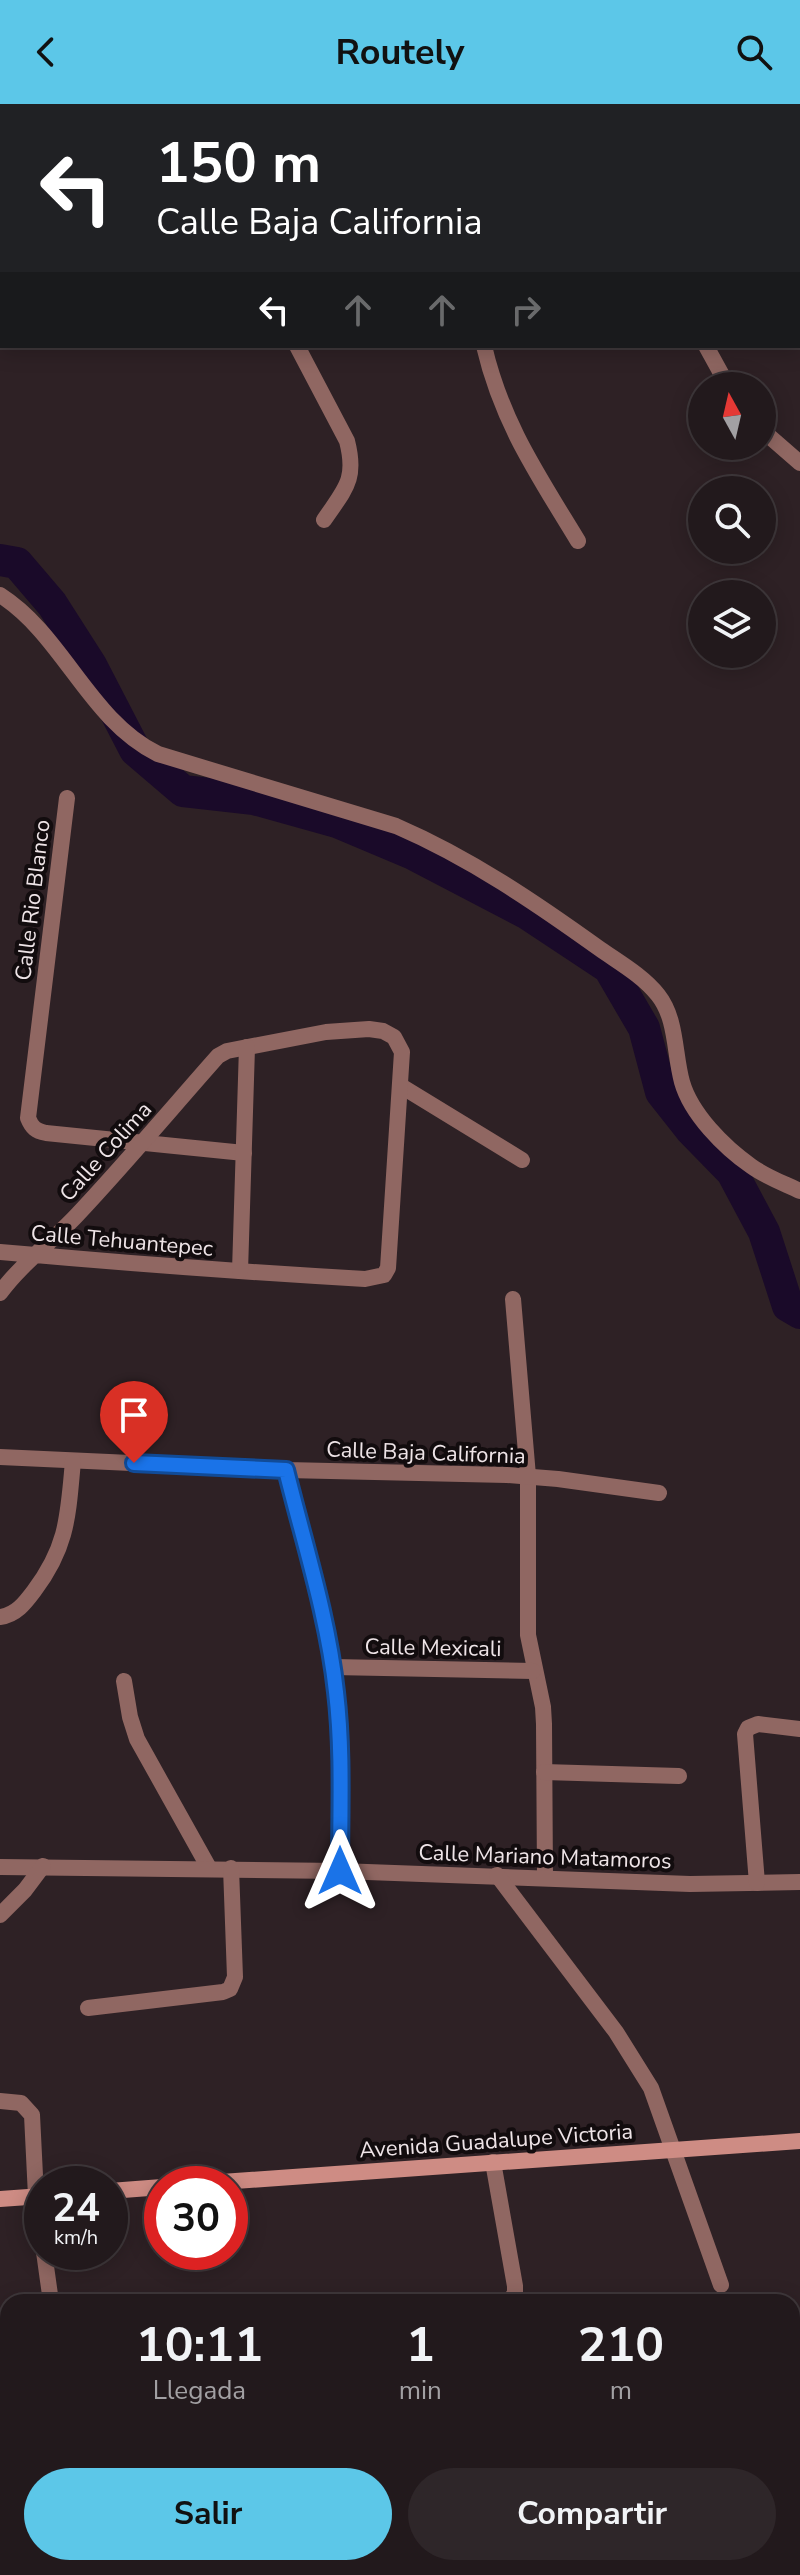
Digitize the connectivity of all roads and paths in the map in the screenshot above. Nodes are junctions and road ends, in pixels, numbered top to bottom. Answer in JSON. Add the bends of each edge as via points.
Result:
{"nodes":[{"id":1,"x":298,"y":348,"type":"edge"},
{"id":2,"x":484,"y":348,"type":"edge"},
{"id":3,"x":707,"y":348,"type":"edge"},
{"id":4,"x":720,"y":372,"type":"edge"},
{"id":5,"x":776,"y":442,"type":"edge"},
{"id":6,"x":800,"y":463,"type":"edge"},
{"id":7,"x":324,"y":520,"type":"dead end"},
{"id":8,"x":578,"y":541,"type":"dead end"},
{"id":9,"x":0,"y":595,"type":"edge"},
{"id":10,"x":67,"y":798,"type":"dead end"},
{"id":11,"x":247,"y":1047,"type":"junction"},
{"id":12,"x":401,"y":1086,"type":"junction"},
{"id":13,"x":140,"y":1144,"type":"junction"},
{"id":14,"x":244,"y":1153,"type":"junction"},
{"id":15,"x":522,"y":1160,"type":"dead end"},
{"id":16,"x":800,"y":1191,"type":"edge"},
{"id":17,"x":0,"y":1252,"type":"edge"},
{"id":18,"x":36,"y":1255,"type":"junction"},
{"id":19,"x":240,"y":1271,"type":"junction"},
{"id":20,"x":0,"y":1293,"type":"edge"},
{"id":21,"x":513,"y":1299,"type":"dead end"},
{"id":22,"x":0,"y":1457,"type":"edge"},
{"id":23,"x":73,"y":1461,"type":"junction"},
{"id":24,"x":286,"y":1470,"type":"junction"},
{"id":25,"x":528,"y":1476,"type":"junction"},
{"id":26,"x":659,"y":1493,"type":"dead end"},
{"id":27,"x":0,"y":1617,"type":"edge"},
{"id":28,"x":333,"y":1667,"type":"junction"},
{"id":29,"x":533,"y":1671,"type":"junction"},
{"id":30,"x":124,"y":1681,"type":"dead end"},
{"id":31,"x":800,"y":1729,"type":"edge"},
{"id":32,"x":544,"y":1772,"type":"junction"},
{"id":33,"x":679,"y":1776,"type":"dead end"},
{"id":34,"x":43,"y":1866,"type":"junction"},
{"id":35,"x":0,"y":1867,"type":"edge"},
{"id":36,"x":209,"y":1868,"type":"junction"},
{"id":37,"x":231,"y":1868,"type":"junction"},
{"id":38,"x":340,"y":1871,"type":"junction"},
{"id":39,"x":497,"y":1875,"type":"junction"},
{"id":40,"x":545,"y":1878,"type":"junction"},
{"id":41,"x":800,"y":1882,"type":"edge"},
{"id":42,"x":757,"y":1883,"type":"junction"},
{"id":43,"x":0,"y":1915,"type":"edge"},
{"id":44,"x":88,"y":2008,"type":"dead end"},
{"id":45,"x":0,"y":2101,"type":"edge"},
{"id":46,"x":800,"y":2141,"type":"edge"},
{"id":47,"x":673,"y":2150,"type":"junction"},
{"id":48,"x":493,"y":2162,"type":"junction"},
{"id":49,"x":36,"y":2166,"type":"edge"},
{"id":50,"x":248,"y":2180,"type":"edge"},
{"id":51,"x":24,"y":2197,"type":"edge"},
{"id":52,"x":0,"y":2199,"type":"edge"},
{"id":53,"x":47,"y":2270,"type":"edge"},
{"id":54,"x":721,"y":2285,"type":"dead end"},
{"id":55,"x":50,"y":2294,"type":"edge"},
{"id":56,"x":514,"y":2294,"type":"edge"}],
"edges":[{"from":1,"to":7,"type":"street","via":[[351,454],[349,482]]},
{"from":2,"to":8,"type":"street","via":[[512,431]]},
{"from":3,"to":4,"type":"street"},
{"from":5,"to":6,"type":"street"},
{"from":9,"to":16,"type":"street","via":[[23,611],[110,719],[139,745],[428,840],[541,906],[642,979],[670,1016],[682,1081],[694,1106],[750,1166]]},
{"from":10,"to":13,"type":"street","name":"Calle Rio Blanco","via":[[28,1118],[37,1131]]},
{"from":11,"to":12,"type":"street","name":"Calle Colima","via":[[326,1032],[383,1031],[394,1037],[402,1052]]},
{"from":11,"to":13,"type":"street","name":"Calle Colima","via":[[218,1056]]},
{"from":11,"to":14,"type":"street"},
{"from":12,"to":15,"type":"street"},
{"from":12,"to":19,"type":"street","name":"Calle Tehuantepec","via":[[384,1275],[365,1279]]},
{"from":13,"to":14,"type":"street","name":"Calle Rio Blanco"},
{"from":13,"to":18,"type":"street","name":"Calle Colima"},
{"from":14,"to":19,"type":"street"},
{"from":17,"to":18,"type":"street","name":"Calle Tehuantepec"},
{"from":18,"to":19,"type":"street","name":"Calle Tehuantepec"},
{"from":18,"to":20,"type":"street","name":"Calle Colima"},
{"from":21,"to":25,"type":"street"},
{"from":22,"to":23,"type":"street","name":"Calle Baja California"},
{"from":23,"to":24,"type":"street","name":"Calle Baja California"},
{"from":23,"to":27,"type":"street","via":[[64,1534],[52,1568],[25,1604]]},
{"from":24,"to":25,"type":"street","name":"Calle Baja California"},
{"from":24,"to":28,"type":"street"},
{"from":25,"to":26,"type":"street","name":"Calle Baja California"},
{"from":25,"to":29,"type":"street","via":[[526,1614]]},
{"from":28,"to":29,"type":"street","name":"Calle Mexicali"},
{"from":28,"to":38,"type":"street","via":[[340,1750]]},
{"from":29,"to":32,"type":"street","via":[[543,1707]]},
{"from":30,"to":36,"type":"street","via":[[137,1739]]},
{"from":31,"to":42,"type":"street","via":[[758,1724],[745,1734]]},
{"from":32,"to":33,"type":"street"},
{"from":32,"to":40,"type":"street"},
{"from":34,"to":35,"type":"street","name":"Calle Mariano Matamoros"},
{"from":34,"to":36,"type":"street","name":"Calle Mariano Matamoros"},
{"from":34,"to":43,"type":"street"},
{"from":36,"to":37,"type":"street","name":"Calle Mariano Matamoros"},
{"from":37,"to":38,"type":"street","name":"Calle Mariano Matamoros"},
{"from":37,"to":44,"type":"street","via":[[235,1977],[230,1989]]},
{"from":38,"to":39,"type":"street","name":"Calle Mariano Matamoros"},
{"from":39,"to":40,"type":"street","name":"Calle Mariano Matamoros"},
{"from":39,"to":47,"type":"street","via":[[636,2062]]},
{"from":40,"to":42,"type":"street","name":"Calle Mariano Matamoros"},
{"from":41,"to":42,"type":"street","name":"Calle Mariano Matamoros"},
{"from":45,"to":49,"type":"street","via":[[21,2103],[32,2115]]},
{"from":46,"to":47,"type":"main road","name":"Avenida Guadalupe Victoria"},
{"from":47,"to":48,"type":"main road","name":"Avenida Guadalupe Victoria"},
{"from":47,"to":54,"type":"street"},
{"from":48,"to":50,"type":"main road","name":"Avenida Guadalupe Victoria"},
{"from":48,"to":56,"type":"street"},
{"from":51,"to":52,"type":"main road"},
{"from":53,"to":55,"type":"street"}]}
